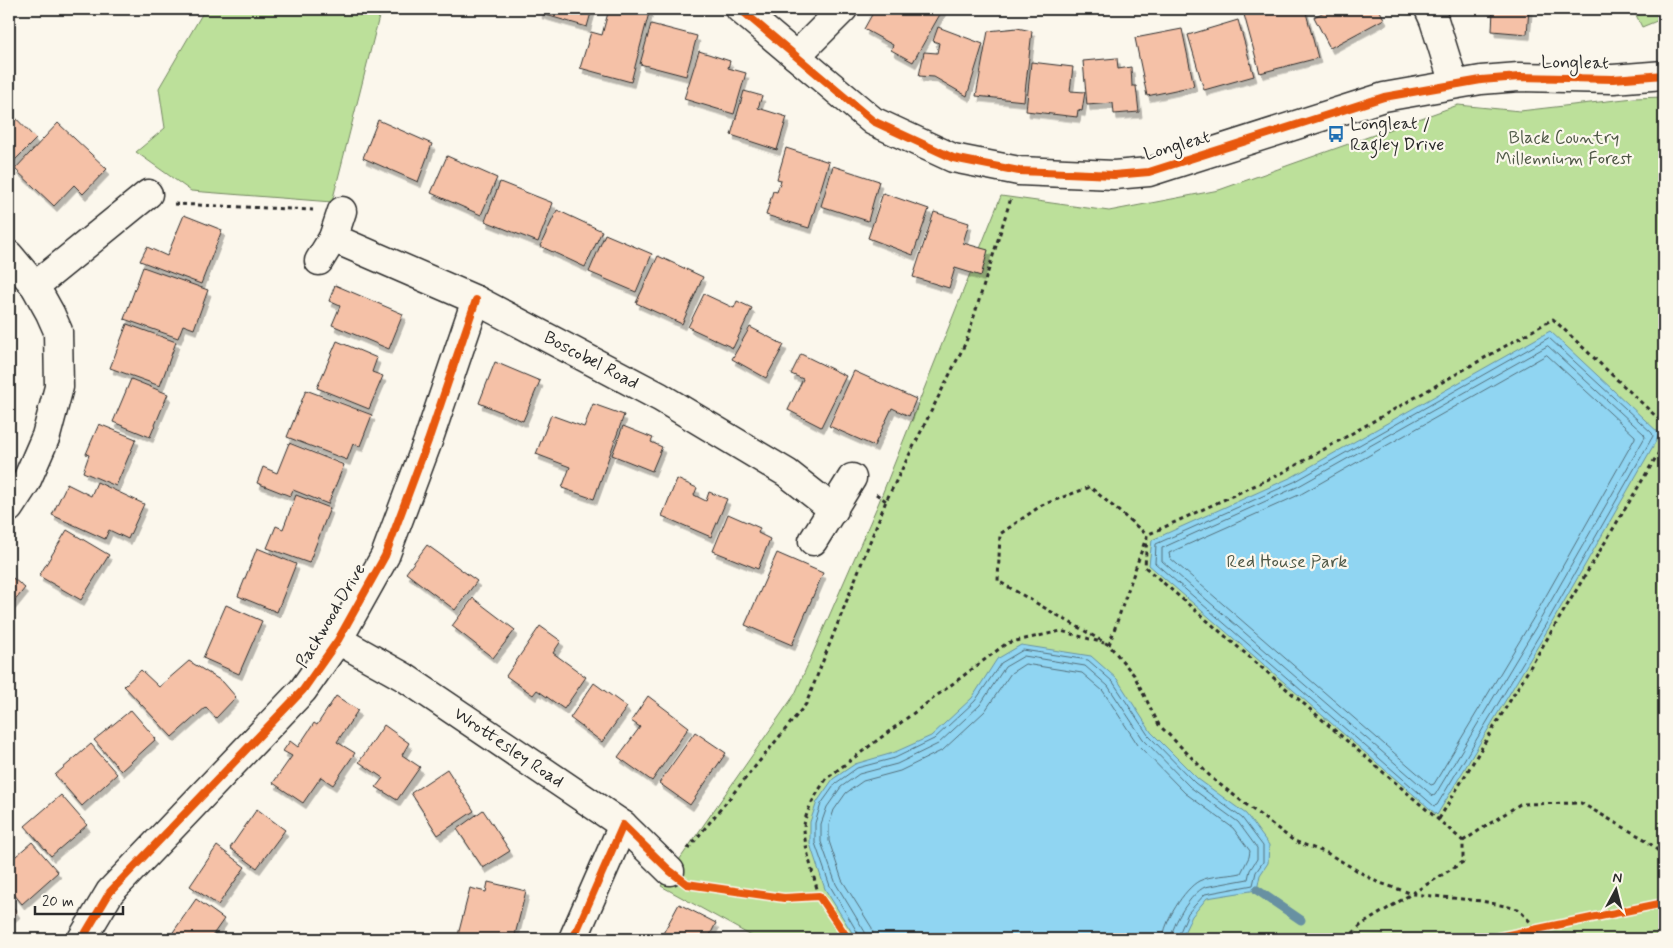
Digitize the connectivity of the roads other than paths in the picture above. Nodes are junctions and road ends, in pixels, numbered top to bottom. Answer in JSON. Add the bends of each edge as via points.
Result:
{"nodes":[{"id":1,"x":740,"y":9,"type":"edge"},
{"id":2,"x":843,"y":9,"type":"edge"},
{"id":3,"x":1429,"y":9,"type":"edge"},
{"id":4,"x":796,"y":56,"type":"junction"},
{"id":5,"x":1664,"y":75,"type":"edge"},
{"id":6,"x":1454,"y":84,"type":"junction"},
{"id":7,"x":148,"y":192,"type":"road end"},
{"id":8,"x":342,"y":211,"type":"road end"},
{"id":9,"x":333,"y":238,"type":"junction"},
{"id":10,"x":9,"y":255,"type":"edge"},
{"id":11,"x":319,"y":262,"type":"dead end"},
{"id":12,"x":35,"y":286,"type":"junction"},
{"id":13,"x":476,"y":300,"type":"junction"},
{"id":14,"x":852,"y":478,"type":"dead end"},
{"id":15,"x":834,"y":510,"type":"junction"},
{"id":16,"x":13,"y":517,"type":"edge"},
{"id":17,"x":814,"y":541,"type":"dead end"},
{"id":18,"x":338,"y":640,"type":"junction"},
{"id":19,"x":623,"y":825,"type":"junction"},
{"id":20,"x":670,"y":871,"type":"road end"},
{"id":21,"x":82,"y":939,"type":"edge"},
{"id":22,"x":573,"y":939,"type":"edge"}],
"edges":[{"from":1,"to":4,"type":"street","name":"Longleat"},
{"from":2,"to":4,"type":"street"},
{"from":3,"to":6,"type":"street"},
{"from":4,"to":6,"type":"street","name":"Longleat","via":[[873,121],[953,158],[1019,171],[1114,175],[1149,172],[1384,97]]},
{"from":5,"to":6,"type":"street","name":"Longleat","via":[[1613,79],[1519,77]]},
{"from":7,"to":12,"type":"street"},
{"from":8,"to":9,"type":"street"},
{"from":9,"to":11,"type":"street"},
{"from":9,"to":13,"type":"street","name":"Boscobel Road"},
{"from":10,"to":12,"type":"street"},
{"from":12,"to":16,"type":"street","via":[[58,332],[59,387],[46,436]]},
{"from":13,"to":15,"type":"street","name":"Boscobel Road","via":[[660,397],[787,473]]},
{"from":13,"to":18,"type":"street","name":"Packwood Drive","via":[[428,441],[384,556]]},
{"from":14,"to":15,"type":"street"},
{"from":15,"to":17,"type":"street"},
{"from":18,"to":19,"type":"street","name":"Wrottesley Road","via":[[404,677]]},
{"from":18,"to":21,"type":"street","name":"Packwood Drive","via":[[303,690],[110,892]]},
{"from":19,"to":20,"type":"street","name":"Wrottesley Road"},
{"from":19,"to":22,"type":"street"}]}
